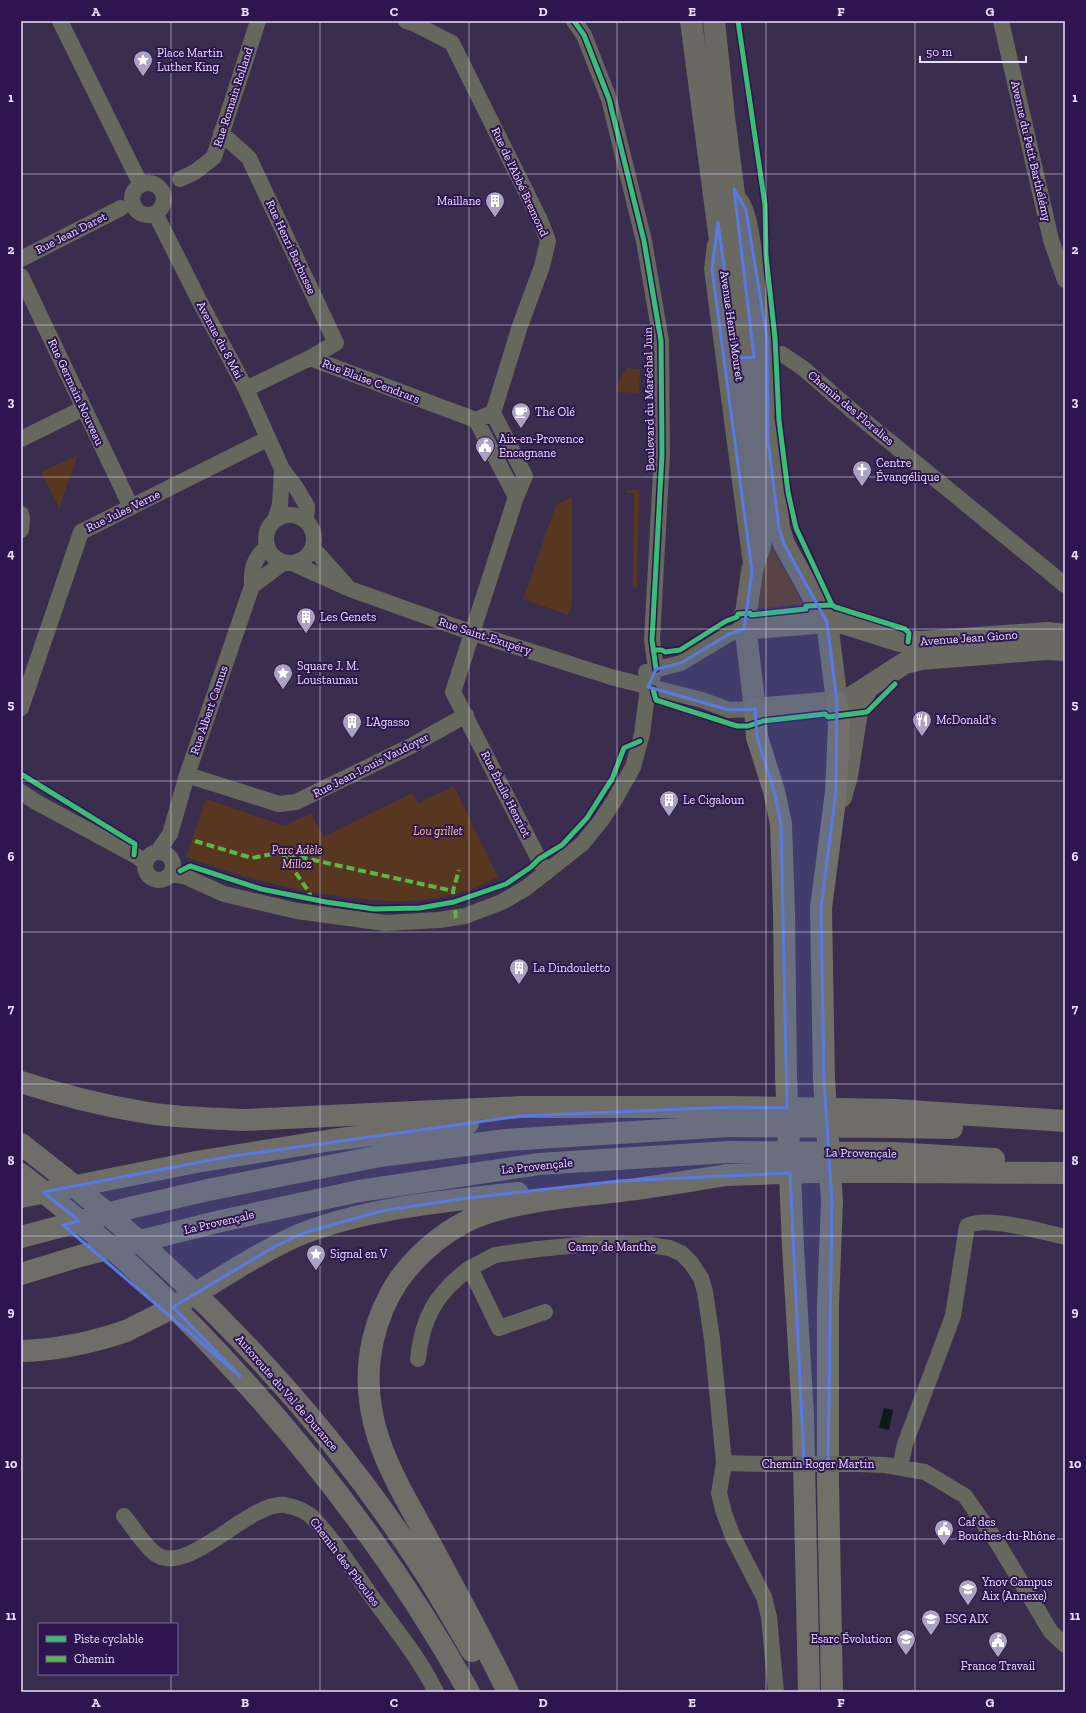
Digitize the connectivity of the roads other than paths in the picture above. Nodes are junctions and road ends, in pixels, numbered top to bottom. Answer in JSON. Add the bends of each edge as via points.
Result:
{"nodes":[{"id":1,"x":60,"y":21,"type":"edge"},
{"id":2,"x":258,"y":21,"type":"edge"},
{"id":3,"x":574,"y":21,"type":"edge"},
{"id":4,"x":691,"y":21,"type":"edge"},
{"id":5,"x":714,"y":21,"type":"edge"},
{"id":6,"x":1001,"y":21,"type":"edge"},
{"id":7,"x":413,"y":22,"type":"edge"},
{"id":8,"x":221,"y":133,"type":"junction"},
{"id":9,"x":180,"y":180,"type":"dead end"},
{"id":10,"x":121,"y":208,"type":"dead end"},
{"id":11,"x":718,"y":223,"type":"junction"},
{"id":12,"x":1058,"y":242,"type":"edge"},
{"id":13,"x":21,"y":258,"type":"edge"},
{"id":14,"x":21,"y":276,"type":"edge"},
{"id":15,"x":1065,"y":280,"type":"edge"},
{"id":16,"x":753,"y":357,"type":"junction"},
{"id":17,"x":310,"y":358,"type":"junction"},
{"id":18,"x":246,"y":389,"type":"junction"},
{"id":19,"x":84,"y":408,"type":"junction"},
{"id":20,"x":493,"y":413,"type":"junction"},
{"id":21,"x":476,"y":420,"type":"junction"},
{"id":22,"x":21,"y":439,"type":"edge"},
{"id":23,"x":267,"y":439,"type":"junction"},
{"id":24,"x":282,"y":469,"type":"junction"},
{"id":25,"x":516,"y":497,"type":"junction"},
{"id":26,"x":131,"y":507,"type":"junction"},
{"id":27,"x":21,"y":514,"type":"edge"},
{"id":28,"x":306,"y":519,"type":"junction"},
{"id":29,"x":275,"y":520,"type":"junction"},
{"id":30,"x":21,"y":530,"type":"edge"},
{"id":31,"x":267,"y":547,"type":"junction"},
{"id":32,"x":313,"y":548,"type":"junction"},
{"id":33,"x":288,"y":563,"type":"junction"},
{"id":34,"x":752,"y":571,"type":"junction"},
{"id":35,"x":1065,"y":584,"type":"edge"},
{"id":36,"x":252,"y":586,"type":"junction"},
{"id":37,"x":350,"y":589,"type":"junction"},
{"id":38,"x":827,"y":622,"type":"junction"},
{"id":39,"x":744,"y":629,"type":"junction"},
{"id":40,"x":473,"y":633,"type":"junction"},
{"id":41,"x":1065,"y":635,"type":"edge"},
{"id":42,"x":1065,"y":650,"type":"edge"},
{"id":43,"x":656,"y":669,"type":"junction"},
{"id":44,"x":621,"y":680,"type":"junction"},
{"id":45,"x":648,"y":687,"type":"junction"},
{"id":46,"x":868,"y":687,"type":"junction"},
{"id":47,"x":837,"y":702,"type":"junction"},
{"id":48,"x":21,"y":708,"type":"edge"},
{"id":49,"x":755,"y":709,"type":"junction"},
{"id":50,"x":466,"y":715,"type":"junction"},
{"id":51,"x":187,"y":775,"type":"junction"},
{"id":52,"x":21,"y":792,"type":"edge"},
{"id":53,"x":831,"y":827,"type":"junction"},
{"id":54,"x":145,"y":863,"type":"junction"},
{"id":55,"x":172,"y":864,"type":"junction"},
{"id":56,"x":546,"y":873,"type":"junction"},
{"id":57,"x":21,"y":1082,"type":"edge"},
{"id":58,"x":730,"y":1116,"type":"junction"},
{"id":59,"x":894,"y":1119,"type":"junction"},
{"id":60,"x":1065,"y":1121,"type":"edge"},
{"id":61,"x":1065,"y":1130,"type":"edge"},
{"id":62,"x":21,"y":1144,"type":"edge"},
{"id":63,"x":893,"y":1163,"type":"junction"},
{"id":64,"x":1065,"y":1163,"type":"edge"},
{"id":65,"x":1065,"y":1173,"type":"edge"},
{"id":66,"x":21,"y":1174,"type":"edge"},
{"id":67,"x":727,"y":1175,"type":"junction"},
{"id":68,"x":21,"y":1190,"type":"edge"},
{"id":69,"x":21,"y":1197,"type":"edge"},
{"id":70,"x":21,"y":1237,"type":"edge"},
{"id":71,"x":1065,"y":1237,"type":"edge"},
{"id":72,"x":470,"y":1268,"type":"junction"},
{"id":73,"x":21,"y":1274,"type":"edge"},
{"id":74,"x":544,"y":1312,"type":"dead end"},
{"id":75,"x":21,"y":1351,"type":"edge"},
{"id":76,"x":418,"y":1359,"type":"dead end"},
{"id":77,"x":240,"y":1376,"type":"junction"},
{"id":78,"x":724,"y":1463,"type":"junction"},
{"id":79,"x":900,"y":1467,"type":"junction"},
{"id":80,"x":124,"y":1516,"type":"dead end"},
{"id":81,"x":1065,"y":1645,"type":"edge"},
{"id":82,"x":436,"y":1692,"type":"edge"},
{"id":83,"x":468,"y":1692,"type":"edge"},
{"id":84,"x":496,"y":1692,"type":"edge"},
{"id":85,"x":508,"y":1692,"type":"edge"},
{"id":86,"x":776,"y":1692,"type":"edge"},
{"id":87,"x":809,"y":1692,"type":"edge"},
{"id":88,"x":832,"y":1692,"type":"edge"}],
"edges":[{"from":1,"to":18,"type":"street","name":"Avenue du 8 Mai","via":[[141,184],[154,184],[161,190],[162,205],[155,213]]},
{"from":2,"to":8,"type":"street","name":"Rue Romain Rolland"},
{"from":3,"to":43,"type":"street","name":"Boulevard du Maréchal Juin","via":[[584,34],[609,99],[644,241],[661,341],[662,454],[652,640]]},
{"from":4,"to":11,"type":"main road","name":"Avenue Henri Mouret"},
{"from":5,"to":16,"type":"main road","name":"Avenue Henri Mouret"},
{"from":6,"to":12,"type":"street","name":"Avenue du Petit Barthélémy"},
{"from":7,"to":20,"type":"street","name":"Rue de l'Abbé Bremond","via":[[452,42],[548,241]]},
{"from":8,"to":9,"type":"street","name":"Rue Romain Rolland","via":[[214,157]]},
{"from":8,"to":17,"type":"street","name":"Rue Henri Barbusse","via":[[249,158],[336,344]]},
{"from":10,"to":13,"type":"street","name":"Rue Jean Daret"},
{"from":11,"to":16,"type":"main road","name":"Avenue Henri Mouret"},
{"from":11,"to":34,"type":"street","via":[[712,269]]},
{"from":12,"to":15,"type":"street","name":"Avenue du Petit Barthélémy"},
{"from":14,"to":19,"type":"street","name":"Rue Germain Nouveau"},
{"from":16,"to":34,"type":"main road","name":"Avenue Henri Mouret","via":[[761,512],[760,541]]},
{"from":16,"to":35,"type":"street","name":"Chemin des Floralies","via":[[782,354],[804,369]]},
{"from":16,"to":38,"type":"main road","name":"Avenue Henri Mouret","via":[[768,441],[779,528],[784,544]]},
{"from":17,"to":18,"type":"street","name":"Rue Blaise Cendrars"},
{"from":17,"to":21,"type":"street","name":"Rue Blaise Cendrars"},
{"from":18,"to":23,"type":"street","name":"Avenue du 8 Mai"},
{"from":19,"to":22,"type":"street"},
{"from":19,"to":26,"type":"street","name":"Rue Germain Nouveau"},
{"from":20,"to":21,"type":"street"},
{"from":20,"to":25,"type":"street","via":[[525,476]]},
{"from":21,"to":25,"type":"street"},
{"from":23,"to":24,"type":"street","name":"Avenue du 8 Mai"},
{"from":23,"to":26,"type":"street","name":"Rue Jules Verne"},
{"from":24,"to":28,"type":"street","name":"Avenue du 8 Mai","via":[[307,506]]},
{"from":24,"to":29,"type":"street","name":"Avenue du 8 Mai","via":[[280,505]]},
{"from":25,"to":40,"type":"street"},
{"from":26,"to":48,"type":"street","name":"Rue Jules Verne","via":[[81,532]]},
{"from":27,"to":30,"type":"street"},
{"from":28,"to":29,"type":"street","via":[[290,514]]},
{"from":28,"to":32,"type":"street","via":[[314,531]]},
{"from":29,"to":31,"type":"street","via":[[269,526]]},
{"from":31,"to":33,"type":"street","via":[[278,560]]},
{"from":31,"to":36,"type":"street","name":"Rue Albert Camus","via":[[258,554],[251,574]]},
{"from":32,"to":33,"type":"street","via":[[306,558]]},
{"from":32,"to":37,"type":"street","name":"Rue Saint-Exupéry"},
{"from":33,"to":36,"type":"street"},
{"from":33,"to":37,"type":"street","name":"Rue Saint-Exupéry"},
{"from":34,"to":39,"type":"main road","name":"Avenue Henri Mouret"},
{"from":36,"to":51,"type":"street","name":"Rue Albert Camus"},
{"from":37,"to":40,"type":"street","name":"Rue Saint-Exupéry"},
{"from":38,"to":39,"type":"main road","name":"Avenue Jean Giono"},
{"from":38,"to":41,"type":"main road","name":"Avenue Jean Giono","via":[[843,624],[900,641],[921,642],[1048,633]]},
{"from":38,"to":47,"type":"main road"},
{"from":39,"to":43,"type":"street","via":[[729,634],[681,663]]},
{"from":39,"to":49,"type":"main road","name":"Avenue Henri Mouret"},
{"from":40,"to":44,"type":"street","name":"Rue Saint-Exupéry"},
{"from":40,"to":50,"type":"street","via":[[453,692]]},
{"from":42,"to":46,"type":"main road","name":"Avenue Jean Giono","via":[[1039,649],[921,659],[905,663]]},
{"from":43,"to":44,"type":"street"},
{"from":43,"to":45,"type":"street"},
{"from":44,"to":45,"type":"street","name":"Rue Saint-Exupéry"},
{"from":45,"to":49,"type":"street","name":"Rue Saint-Exupéry","via":[[702,700],[729,710]]},
{"from":45,"to":56,"type":"street","via":[[646,714],[633,767],[600,822],[582,844]]},
{"from":46,"to":47,"type":"main road","name":"Avenue Jean Giono","via":[[852,697]]},
{"from":46,"to":53,"type":"main road","via":[[858,705],[847,776]]},
{"from":47,"to":49,"type":"main road","name":"Avenue Jean Giono"},
{"from":47,"to":53,"type":"highway","via":[[839,726]]},
{"from":49,"to":87,"type":"highway","via":[[757,736],[781,824],[786,1076],[803,1415]]},
{"from":50,"to":51,"type":"street","name":"Rue Jean-Louis Vaudoyer","via":[[411,746],[296,802],[279,804]]},
{"from":50,"to":56,"type":"street","name":"Rue Émile Henriot"},
{"from":51,"to":55,"type":"street","name":"Rue Albert Camus","via":[[170,834]]},
{"from":52,"to":54,"type":"street"},
{"from":53,"to":88,"type":"highway","via":[[821,908],[824,1080],[832,1201],[828,1305],[828,1482]]},
{"from":54,"to":55,"type":"street","via":[[152,853]]},
{"from":54,"to":55,"type":"street","via":[[145,869],[151,878],[162,880],[167,878]]},
{"from":55,"to":56,"type":"street","via":[[224,894],[297,911],[391,923],[466,916],[502,902]]},
{"from":57,"to":58,"type":"highway","via":[[84,1100],[143,1112],[198,1118],[243,1120],[523,1108]]},
{"from":58,"to":59,"type":"highway","bridge":true},
{"from":58,"to":69,"type":"highway","bridge":true,"via":[[521,1116],[332,1140],[196,1162]]},
{"from":58,"to":70,"type":"highway","bridge":true,"via":[[380,1156],[126,1208]]},
{"from":59,"to":60,"type":"highway"},
{"from":59,"to":61,"type":"highway"},
{"from":62,"to":84,"type":"highway","name":"Autoroute du Val de Durance","via":[[85,1194],[172,1271],[231,1329],[290,1395],[377,1503],[426,1575]]},
{"from":63,"to":64,"type":"highway","name":"La Provençale"},
{"from":63,"to":65,"type":"highway"},
{"from":63,"to":67,"type":"highway","bridge":true,"via":[[814,1172]]},
{"from":63,"to":73,"type":"highway","name":"La Provençale","bridge":true,"via":[[728,1152],[539,1164],[359,1191],[221,1221],[80,1256]]},
{"from":66,"to":77,"type":"highway","name":"Autoroute du Val de Durance","via":[[77,1218],[136,1271]]},
{"from":67,"to":75,"type":"highway","bridge":true,"via":[[619,1181],[382,1211],[303,1233],[126,1331],[88,1343],[56,1349]]},
{"from":67,"to":85,"type":"highway","via":[[536,1201],[486,1213],[468,1220],[426,1249],[403,1274],[383,1307],[367,1372],[372,1416],[380,1443],[400,1489]]},
{"from":68,"to":77,"type":"highway"},
{"from":71,"to":79,"type":"street","via":[[1005,1224],[972,1223],[967,1226],[953,1316],[905,1444]]},
{"from":72,"to":74,"type":"street","via":[[499,1328]]},
{"from":72,"to":76,"type":"street","name":"Camp de Manthe","via":[[446,1289],[430,1310]]},
{"from":72,"to":78,"type":"street","name":"Camp de Manthe","via":[[495,1255],[590,1244],[651,1245],[681,1253],[701,1278],[705,1292]]},
{"from":77,"to":83,"type":"highway","name":"Autoroute du Val de Durance","via":[[324,1476],[374,1544],[419,1610]]},
{"from":78,"to":79,"type":"street","name":"Chemin Roger Martin","bridge":true,"via":[[879,1464]]},
{"from":78,"to":86,"type":"street","via":[[719,1493],[733,1537],[764,1597],[769,1617]]},
{"from":79,"to":81,"type":"street","name":"Chemin Roger Martin","via":[[925,1472],[965,1496],[997,1542],[1051,1632]]},
{"from":80,"to":82,"type":"street","name":"Chemin des Piboules","via":[[158,1555],[174,1559],[196,1551],[258,1513],[278,1505],[295,1507],[311,1516],[337,1547],[415,1654]]}]}
